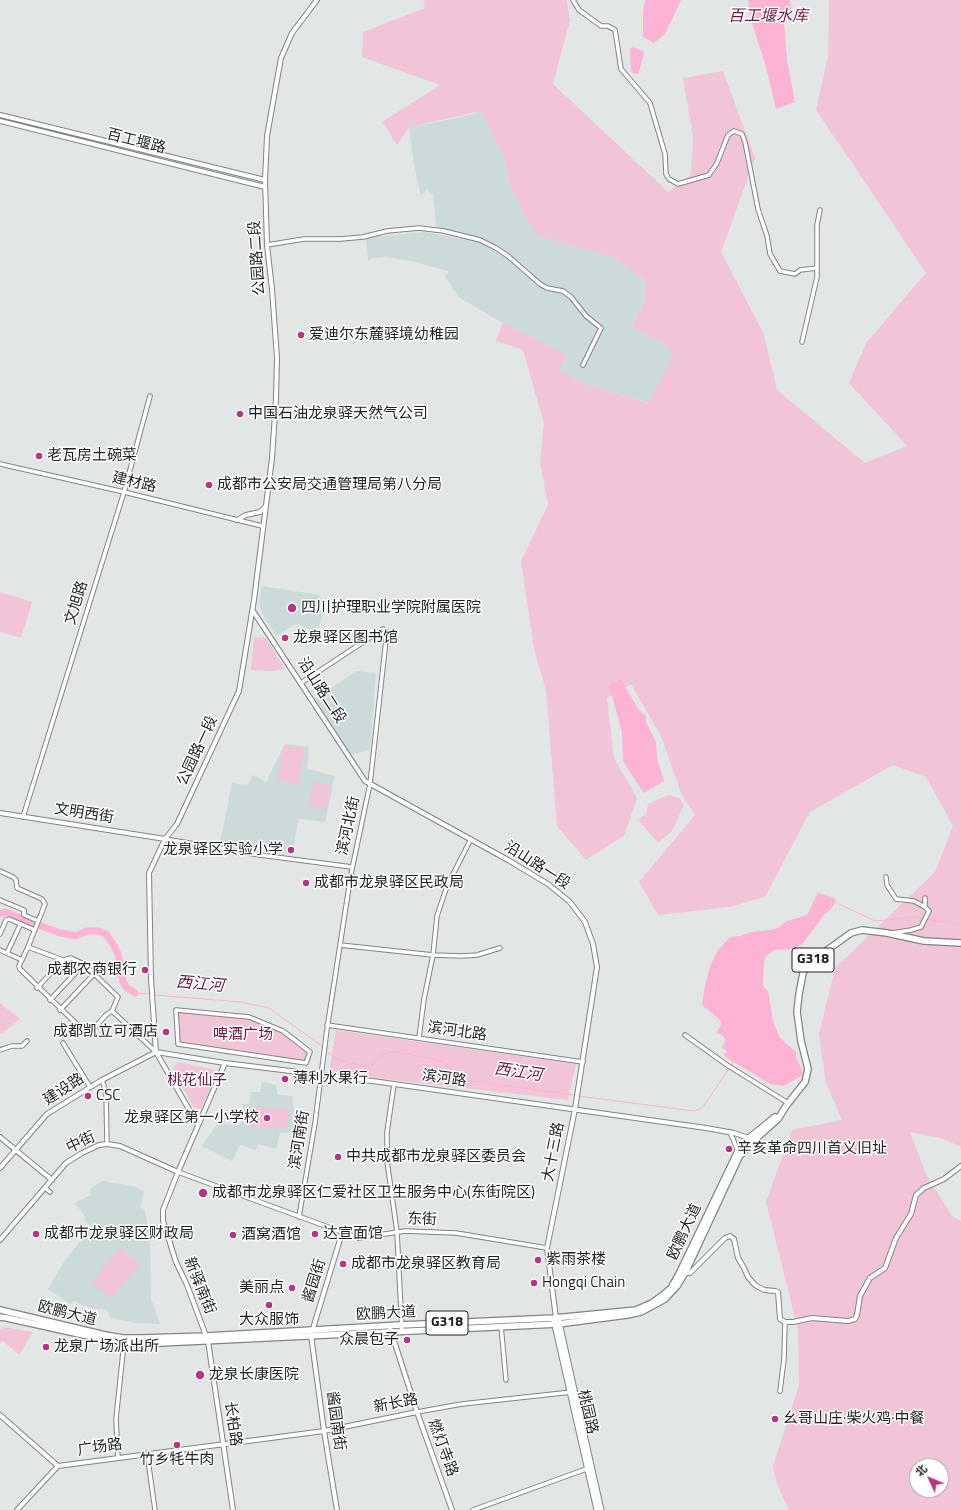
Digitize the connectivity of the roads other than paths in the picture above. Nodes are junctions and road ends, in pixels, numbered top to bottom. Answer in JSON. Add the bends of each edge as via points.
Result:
{"nodes":[{"id":1,"x":317,"y":0,"type":"edge"},
{"id":2,"x":573,"y":0,"type":"edge"},
{"id":3,"x":0,"y":115,"type":"edge"},
{"id":4,"x":0,"y":121,"type":"edge"},
{"id":5,"x":265,"y":180,"type":"junction"},
{"id":6,"x":265,"y":187,"type":"junction"},
{"id":7,"x":820,"y":210,"type":"dead end"},
{"id":8,"x":267,"y":245,"type":"junction"},
{"id":9,"x":817,"y":268,"type":"junction"},
{"id":10,"x":802,"y":342,"type":"dead end"},
{"id":11,"x":583,"y":365,"type":"dead end"},
{"id":12,"x":150,"y":396,"type":"dead end"},
{"id":13,"x":0,"y":464,"type":"edge"},
{"id":14,"x":124,"y":492,"type":"junction"},
{"id":15,"x":265,"y":506,"type":"junction"},
{"id":16,"x":237,"y":520,"type":"junction"},
{"id":17,"x":262,"y":526,"type":"junction"},
{"id":18,"x":252,"y":611,"type":"junction"},
{"id":19,"x":383,"y":629,"type":"dead end"},
{"id":20,"x":388,"y":631,"type":"dead end"},
{"id":21,"x":301,"y":683,"type":"junction"},
{"id":22,"x":370,"y":784,"type":"junction"},
{"id":23,"x":0,"y":813,"type":"edge"},
{"id":24,"x":23,"y":817,"type":"junction"},
{"id":25,"x":165,"y":839,"type":"junction"},
{"id":26,"x":471,"y":840,"type":"junction"},
{"id":27,"x":352,"y":867,"type":"junction"},
{"id":28,"x":0,"y":871,"type":"edge"},
{"id":29,"x":886,"y":877,"type":"dead end"},
{"id":30,"x":925,"y":898,"type":"dead end"},
{"id":31,"x":0,"y":900,"type":"edge"},
{"id":32,"x":925,"y":907,"type":"junction"},
{"id":33,"x":38,"y":921,"type":"junction"},
{"id":34,"x":20,"y":925,"type":"junction"},
{"id":35,"x":35,"y":928,"type":"junction"},
{"id":36,"x":887,"y":933,"type":"junction"},
{"id":37,"x":0,"y":934,"type":"edge"},
{"id":38,"x":961,"y":943,"type":"edge"},
{"id":39,"x":340,"y":945,"type":"junction"},
{"id":40,"x":28,"y":947,"type":"junction"},
{"id":41,"x":500,"y":948,"type":"dead end"},
{"id":42,"x":0,"y":950,"type":"edge"},
{"id":43,"x":7,"y":953,"type":"junction"},
{"id":44,"x":432,"y":955,"type":"junction"},
{"id":45,"x":22,"y":960,"type":"junction"},
{"id":46,"x":63,"y":960,"type":"junction"},
{"id":47,"x":84,"y":964,"type":"junction"},
{"id":48,"x":94,"y":974,"type":"junction"},
{"id":49,"x":38,"y":988,"type":"junction"},
{"id":50,"x":50,"y":1000,"type":"junction"},
{"id":51,"x":60,"y":1010,"type":"junction"},
{"id":52,"x":176,"y":1010,"type":"joint"},
{"id":53,"x":112,"y":1011,"type":"junction"},
{"id":54,"x":327,"y":1027,"type":"junction"},
{"id":55,"x":685,"y":1036,"type":"dead end"},
{"id":56,"x":419,"y":1038,"type":"junction"},
{"id":57,"x":27,"y":1041,"type":"dead end"},
{"id":58,"x":63,"y":1043,"type":"dead end"},
{"id":59,"x":0,"y":1050,"type":"edge"},
{"id":60,"x":156,"y":1052,"type":"junction"},
{"id":61,"x":583,"y":1062,"type":"junction"},
{"id":62,"x":225,"y":1063,"type":"junction"},
{"id":63,"x":322,"y":1066,"type":"joint"},
{"id":64,"x":320,"y":1076,"type":"junction"},
{"id":65,"x":580,"y":1079,"type":"joint"},
{"id":66,"x":102,"y":1080,"type":"junction"},
{"id":67,"x":394,"y":1084,"type":"junction"},
{"id":68,"x":90,"y":1087,"type":"junction"},
{"id":69,"x":787,"y":1104,"type":"junction"},
{"id":70,"x":575,"y":1109,"type":"junction"},
{"id":71,"x":198,"y":1125,"type":"junction"},
{"id":72,"x":730,"y":1132,"type":"junction"},
{"id":73,"x":0,"y":1137,"type":"edge"},
{"id":74,"x":750,"y":1140,"type":"junction"},
{"id":75,"x":108,"y":1144,"type":"junction"},
{"id":76,"x":16,"y":1150,"type":"junction"},
{"id":77,"x":738,"y":1151,"type":"junction"},
{"id":78,"x":961,"y":1166,"type":"edge"},
{"id":79,"x":0,"y":1168,"type":"edge"},
{"id":80,"x":178,"y":1172,"type":"junction"},
{"id":81,"x":52,"y":1180,"type":"junction"},
{"id":82,"x":45,"y":1188,"type":"junction"},
{"id":83,"x":50,"y":1192,"type":"dead end"},
{"id":84,"x":299,"y":1217,"type":"junction"},
{"id":85,"x":397,"y":1232,"type":"junction"},
{"id":86,"x":342,"y":1233,"type":"junction"},
{"id":87,"x":0,"y":1240,"type":"edge"},
{"id":88,"x":547,"y":1248,"type":"junction"},
{"id":89,"x":685,"y":1273,"type":"junction"},
{"id":90,"x":0,"y":1310,"type":"edge"},
{"id":91,"x":0,"y":1317,"type":"edge"},
{"id":92,"x":556,"y":1320,"type":"junction"},
{"id":93,"x":785,"y":1322,"type":"junction"},
{"id":94,"x":389,"y":1325,"type":"junction"},
{"id":95,"x":401,"y":1325,"type":"junction"},
{"id":96,"x":501,"y":1326,"type":"junction"},
{"id":97,"x":402,"y":1331,"type":"junction"},
{"id":98,"x":390,"y":1332,"type":"junction"},
{"id":99,"x":312,"y":1333,"type":"junction"},
{"id":100,"x":207,"y":1338,"type":"junction"},
{"id":101,"x":124,"y":1343,"type":"junction"},
{"id":102,"x":506,"y":1380,"type":"dead end"},
{"id":103,"x":780,"y":1391,"type":"dead end"},
{"id":104,"x":572,"y":1392,"type":"junction"},
{"id":105,"x":417,"y":1412,"type":"junction"},
{"id":106,"x":0,"y":1415,"type":"edge"},
{"id":107,"x":324,"y":1430,"type":"junction"},
{"id":108,"x":223,"y":1444,"type":"junction"},
{"id":109,"x":147,"y":1454,"type":"junction"},
{"id":110,"x":118,"y":1458,"type":"junction"},
{"id":111,"x":58,"y":1466,"type":"junction"},
{"id":112,"x":589,"y":1468,"type":"junction"},
{"id":113,"x":17,"y":1510,"type":"edge"},
{"id":114,"x":155,"y":1510,"type":"edge"},
{"id":115,"x":233,"y":1510,"type":"edge"},
{"id":116,"x":337,"y":1510,"type":"edge"},
{"id":117,"x":452,"y":1510,"type":"edge"},
{"id":118,"x":473,"y":1510,"type":"edge"},
{"id":119,"x":597,"y":1510,"type":"edge"},
{"id":120,"x":601,"y":1510,"type":"edge"}],
"edges":[{"from":1,"to":5,"type":"street","name":"公园路二段","via":[[292,33],[281,58],[267,136]]},
{"from":2,"to":9,"type":"street","via":[[579,10],[601,26],[615,30],[620,69],[650,103],[665,154],[666,174],[669,179],[678,184],[709,174],[717,163],[728,135],[731,132],[742,134],[770,254],[780,271],[795,274],[800,270]]},
{"from":3,"to":5,"type":"street","name":"百工堰路"},
{"from":4,"to":6,"type":"street","name":"百工堰路"},
{"from":5,"to":6,"type":"street","name":"公园路二段"},
{"from":6,"to":8,"type":"street","name":"公园路二段"},
{"from":7,"to":9,"type":"street","via":[[817,225]]},
{"from":8,"to":11,"type":"street","via":[[304,239],[363,237],[387,231],[419,228],[480,240],[508,256],[540,284],[563,291],[601,328]]},
{"from":8,"to":15,"type":"street","name":"公园路二段","via":[[277,366],[272,458]]},
{"from":9,"to":10,"type":"street"},
{"from":12,"to":14,"type":"street","name":"文旭路"},
{"from":13,"to":14,"type":"street","name":"建材路"},
{"from":14,"to":16,"type":"street","name":"建材路"},
{"from":14,"to":24,"type":"street","name":"文旭路"},
{"from":15,"to":16,"type":"street","via":[[260,512]]},
{"from":15,"to":17,"type":"street","name":"公园路二段"},
{"from":16,"to":17,"type":"street","name":"建材路"},
{"from":17,"to":18,"type":"street","name":"公园路一段"},
{"from":18,"to":21,"type":"street","name":"沿山路二段"},
{"from":18,"to":25,"type":"street","name":"公园路一段","via":[[239,691],[177,824]]},
{"from":19,"to":21,"type":"street"},
{"from":20,"to":22,"type":"street","name":"滨河北街"},
{"from":21,"to":22,"type":"street","name":"沿山路二段","via":[[365,781]]},
{"from":22,"to":26,"type":"street","name":"沿山路一段"},
{"from":22,"to":27,"type":"street","name":"滨河北街"},
{"from":23,"to":24,"type":"street","name":"文明西街"},
{"from":24,"to":25,"type":"street","name":"文明西街"},
{"from":25,"to":27,"type":"street"},
{"from":25,"to":60,"type":"street","name":"公园路一段","via":[[150,873],[151,979]]},
{"from":26,"to":44,"type":"street","via":[[447,886],[439,909]]},
{"from":26,"to":61,"type":"street","name":"沿山路一段","via":[[548,884],[570,902],[585,922],[593,944],[597,967]]},
{"from":27,"to":39,"type":"street","name":"滨河北街"},
{"from":28,"to":33,"type":"street","via":[[13,877],[18,888],[42,899],[45,904]]},
{"from":29,"to":32,"type":"street","via":[[887,885],[896,899],[914,901]]},
{"from":30,"to":32,"type":"street"},
{"from":31,"to":33,"type":"street","via":[[24,910],[24,915]]},
{"from":32,"to":36,"type":"street","via":[[929,911],[921,927]]},
{"from":33,"to":35,"type":"street"},
{"from":34,"to":35,"type":"street"},
{"from":34,"to":37,"type":"street","via":[[6,920]]},
{"from":34,"to":43,"type":"street"},
{"from":35,"to":40,"type":"street"},
{"from":36,"to":38,"type":"highway","number":"G318","via":[[924,941]]},
{"from":36,"to":69,"type":"highway","number":"G318","via":[[856,931],[806,967],[798,994],[797,1012],[808,1073],[805,1082]]},
{"from":39,"to":44,"type":"street"},
{"from":39,"to":54,"type":"street","name":"滨河北街"},
{"from":40,"to":45,"type":"street"},
{"from":40,"to":46,"type":"street"},
{"from":41,"to":44,"type":"street","via":[[478,955]]},
{"from":42,"to":43,"type":"street"},
{"from":43,"to":45,"type":"street"},
{"from":44,"to":56,"type":"street"},
{"from":45,"to":49,"type":"street","via":[[20,969]]},
{"from":46,"to":47,"type":"street","via":[[71,958]]},
{"from":46,"to":49,"type":"street"},
{"from":47,"to":48,"type":"street"},
{"from":47,"to":50,"type":"street"},
{"from":48,"to":51,"type":"street"},
{"from":48,"to":53,"type":"street","via":[[118,997]]},
{"from":49,"to":50,"type":"street"},
{"from":50,"to":51,"type":"street"},
{"from":51,"to":53,"type":"street","via":[[88,1034]]},
{"from":52,"to":52,"type":"street","via":[[178,1044],[306,1063],[310,1052],[283,1031],[249,1018]]},
{"from":53,"to":60,"type":"street"},
{"from":54,"to":56,"type":"street","name":"滨河北路"},
{"from":54,"to":63,"type":"street","name":"滨河北街"},
{"from":55,"to":69,"type":"street"},
{"from":56,"to":61,"type":"street","name":"滨河北路"},
{"from":57,"to":59,"type":"street","via":[[22,1046]]},
{"from":58,"to":68,"type":"street"},
{"from":60,"to":62,"type":"street","name":"滨河路"},
{"from":60,"to":66,"type":"street","name":"建设路"},
{"from":60,"to":71,"type":"street"},
{"from":61,"to":65,"type":"street","name":"沿山路一段"},
{"from":62,"to":64,"type":"street","name":"滨河路"},
{"from":62,"to":71,"type":"street","name":"新驿南街"},
{"from":63,"to":64,"type":"street","name":"滨河南街"},
{"from":64,"to":67,"type":"street","name":"滨河路"},
{"from":64,"to":84,"type":"street","name":"滨河南街"},
{"from":65,"to":70,"type":"street","name":"大十三路"},
{"from":66,"to":68,"type":"street","name":"建设路"},
{"from":66,"to":75,"type":"street","via":[[106,1092]]},
{"from":67,"to":70,"type":"street","name":"滨河路"},
{"from":67,"to":85,"type":"street","via":[[387,1132],[387,1161]]},
{"from":68,"to":76,"type":"street","name":"建设路","via":[[47,1114]]},
{"from":69,"to":74,"type":"highway","number":"G318","via":[[778,1119]]},
{"from":70,"to":72,"type":"street","name":"滨河路"},
{"from":70,"to":88,"type":"street","name":"大十三路"},
{"from":71,"to":80,"type":"street","name":"新驿南街"},
{"from":72,"to":74,"type":"street","name":"滨河路"},
{"from":72,"to":77,"type":"street"},
{"from":73,"to":76,"type":"street"},
{"from":74,"to":77,"type":"highway","name":"欧鹏大道","number":"G318"},
{"from":74,"to":89,"type":"highway","number":"G318","via":[[739,1157]]},
{"from":75,"to":80,"type":"street","name":"中街","via":[[120,1146]]},
{"from":75,"to":81,"type":"street","name":"中街","via":[[99,1145],[66,1163]]},
{"from":76,"to":79,"type":"street","name":"建设路"},
{"from":76,"to":81,"type":"street"},
{"from":77,"to":92,"type":"highway","name":"欧鹏大道","number":"G318","via":[[680,1272],[663,1295],[636,1310]]},
{"from":78,"to":93,"type":"street","via":[[944,1179],[916,1194],[911,1214],[896,1238],[885,1268],[870,1278],[860,1296],[855,1319],[848,1321],[812,1318]]},
{"from":80,"to":84,"type":"street","name":"东街"},
{"from":80,"to":100,"type":"street","name":"新驿南街","via":[[163,1210],[163,1221],[176,1262]]},
{"from":81,"to":82,"type":"street","name":"中街"},
{"from":82,"to":83,"type":"street"},
{"from":82,"to":87,"type":"street","name":"中街"},
{"from":84,"to":86,"type":"street","name":"东街"},
{"from":85,"to":86,"type":"street","name":"东街","via":[[358,1238]]},
{"from":85,"to":88,"type":"street","name":"东街","via":[[405,1230],[456,1234]]},
{"from":85,"to":95,"type":"street"},
{"from":86,"to":99,"type":"street","name":"酱园街"},
{"from":88,"to":92,"type":"street","name":"大十三路"},
{"from":89,"to":92,"type":"highway","number":"G318","via":[[671,1294],[648,1309],[627,1315]]},
{"from":89,"to":93,"type":"street","via":[[696,1269],[724,1238],[730,1236],[734,1239],[738,1258],[748,1278],[764,1290],[778,1292],[780,1319]]},
{"from":90,"to":100,"type":"highway","name":"欧鹏大道","number":"G318","via":[[123,1338]]},
{"from":91,"to":101,"type":"highway","name":"欧鹏大道","number":"G318"},
{"from":92,"to":95,"type":"highway","name":"欧鹏大道","number":"G318"},
{"from":92,"to":96,"type":"highway","name":"欧鹏大道","number":"G318"},
{"from":92,"to":104,"type":"main road","name":"桃园路"},
{"from":93,"to":103,"type":"street"},
{"from":94,"to":95,"type":"highway","name":"欧鹏大道","number":"G318"},
{"from":94,"to":98,"type":"street","name":"燃灯寺路"},
{"from":94,"to":99,"type":"highway","name":"欧鹏大道","number":"G318"},
{"from":95,"to":97,"type":"street"},
{"from":96,"to":97,"type":"highway","name":"欧鹏大道","number":"G318"},
{"from":96,"to":102,"type":"street"},
{"from":97,"to":98,"type":"highway","name":"欧鹏大道","number":"G318"},
{"from":98,"to":99,"type":"highway","name":"欧鹏大道","number":"G318"},
{"from":98,"to":105,"type":"street","name":"燃灯寺路"},
{"from":99,"to":100,"type":"highway","name":"欧鹏大道","number":"G318"},
{"from":99,"to":107,"type":"street","name":"酱园南街"},
{"from":100,"to":101,"type":"highway","name":"欧鹏大道","number":"G318","via":[[161,1344]]},
{"from":100,"to":108,"type":"street","name":"长柏路"},
{"from":101,"to":110,"type":"street","via":[[116,1419]]},
{"from":104,"to":105,"type":"street","name":"新长路","via":[[462,1404]]},
{"from":104,"to":112,"type":"main road","name":"桃园路"},
{"from":105,"to":107,"type":"street","name":"新长路"},
{"from":105,"to":117,"type":"street","name":"燃灯寺路"},
{"from":106,"to":111,"type":"street","name":"广场路"},
{"from":107,"to":108,"type":"street","name":"新长路"},
{"from":107,"to":116,"type":"street","name":"酱园南街"},
{"from":108,"to":109,"type":"street","name":"广场路"},
{"from":108,"to":115,"type":"street","name":"长柏路"},
{"from":109,"to":110,"type":"street","name":"广场路"},
{"from":109,"to":114,"type":"street"},
{"from":110,"to":111,"type":"street","name":"广场路"},
{"from":111,"to":113,"type":"street"},
{"from":112,"to":118,"type":"street"},
{"from":112,"to":119,"type":"main road","name":"桃园路"},
{"from":112,"to":120,"type":"main road"}]}
